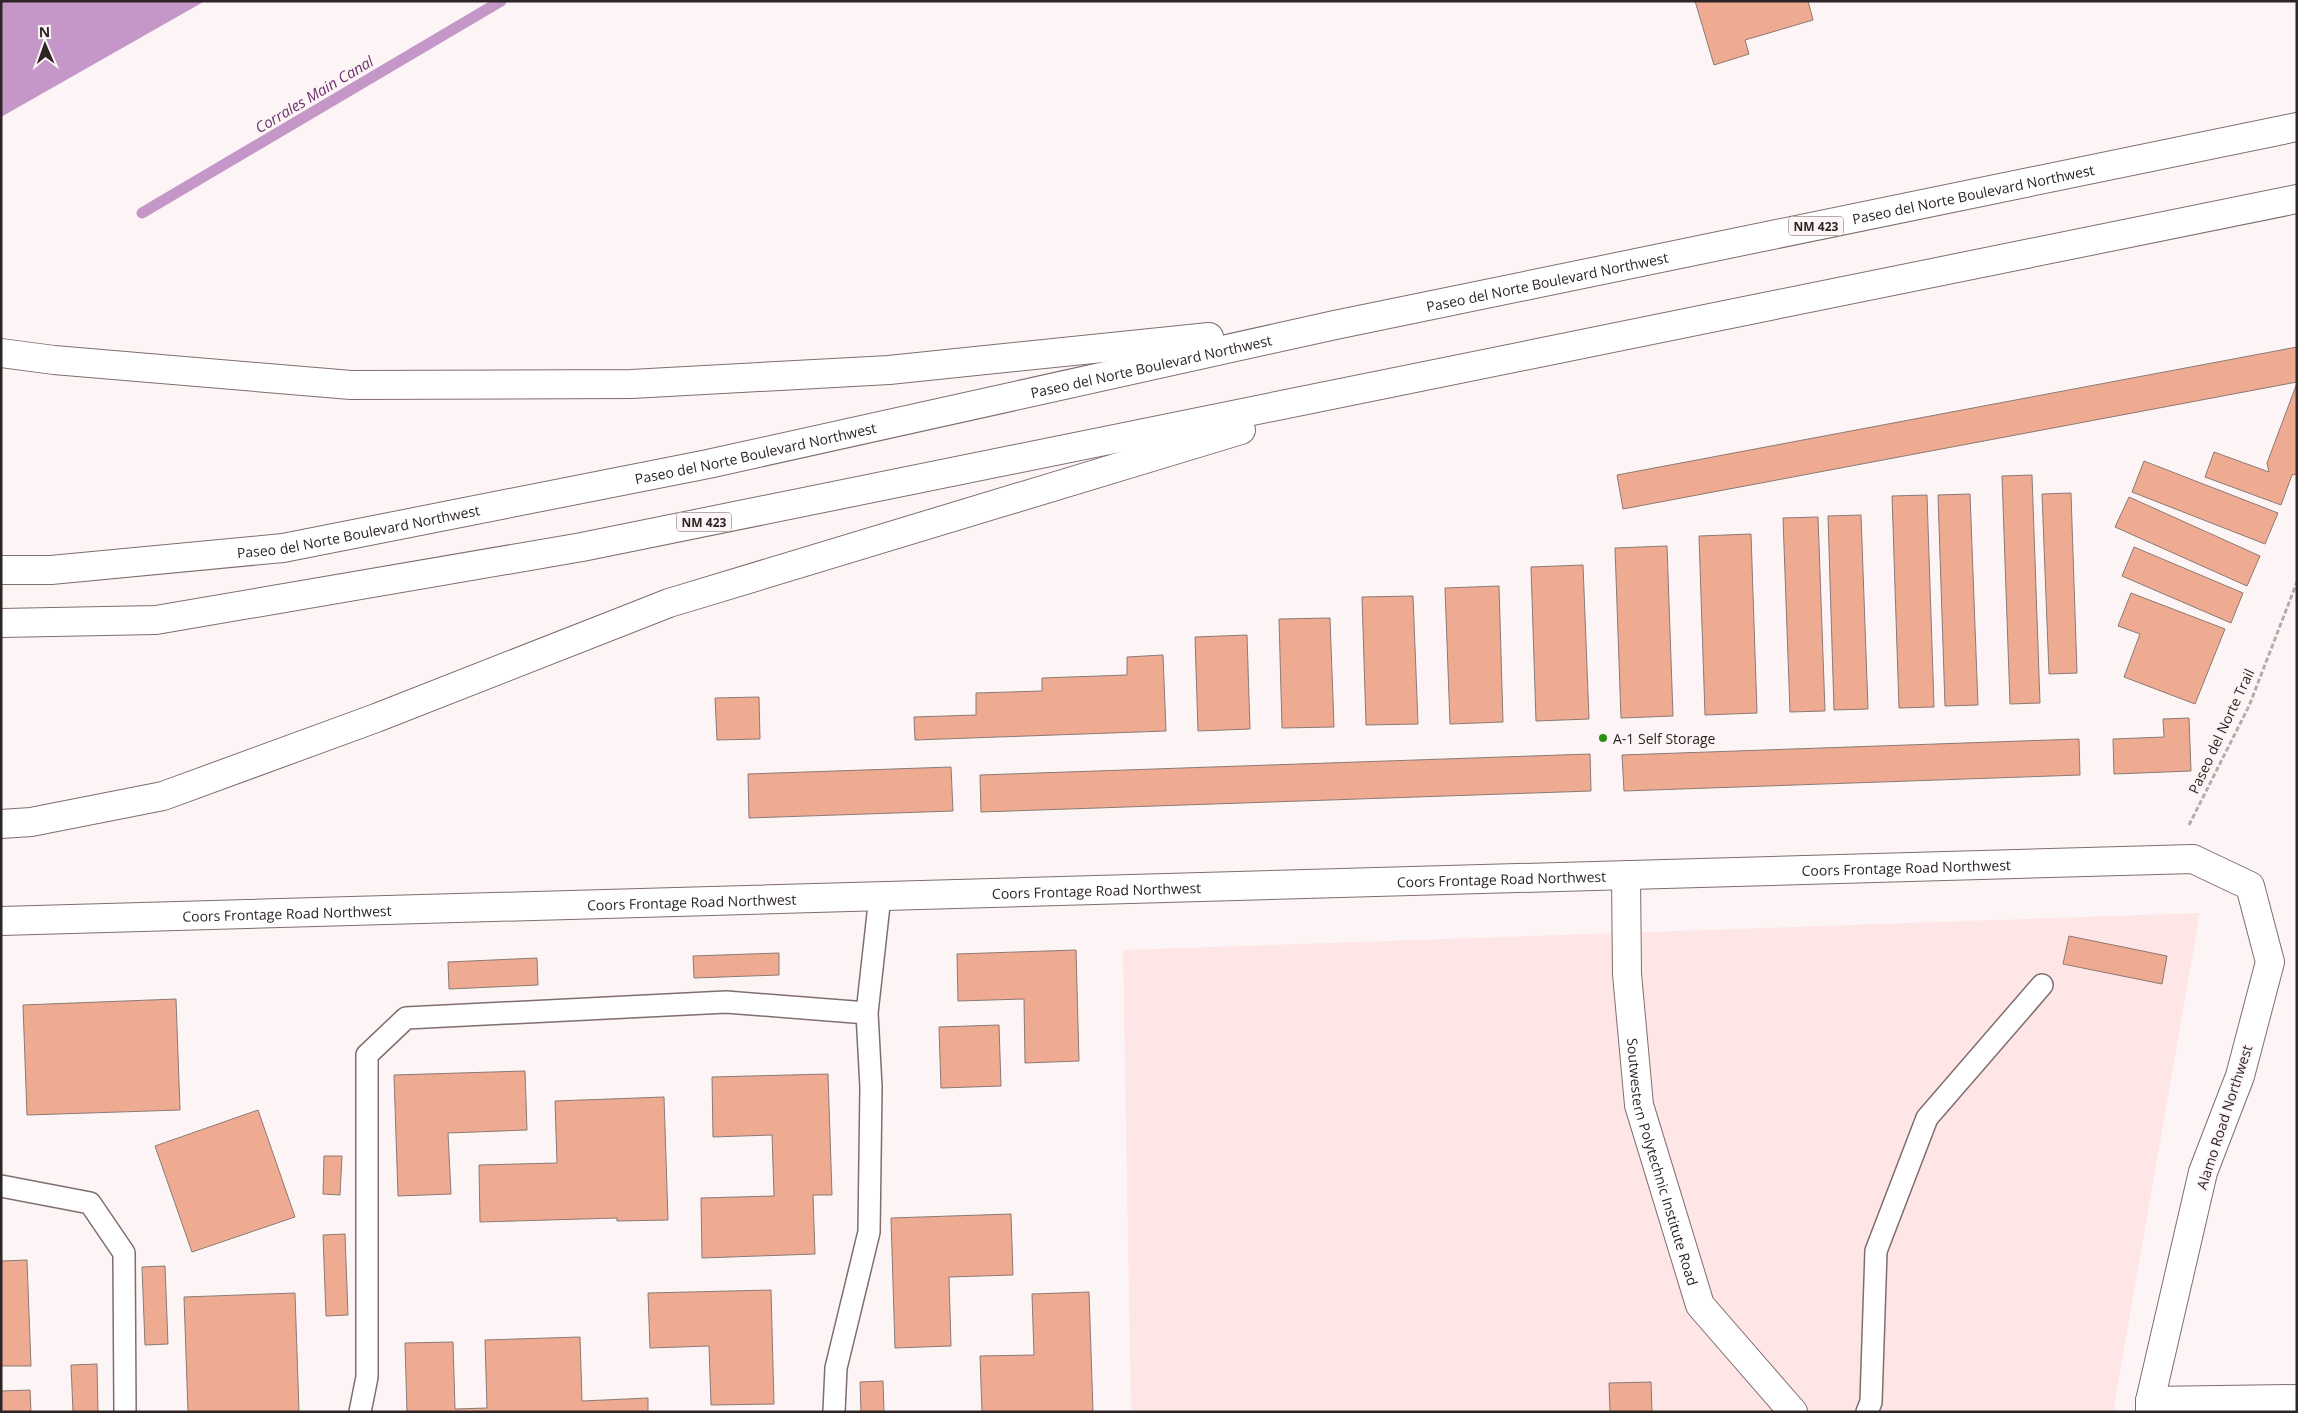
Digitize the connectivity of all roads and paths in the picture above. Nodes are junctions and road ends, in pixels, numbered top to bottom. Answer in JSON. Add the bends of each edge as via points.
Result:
{"nodes":[{"id":1,"x":2297,"y":127,"type":"edge"},
{"id":2,"x":2297,"y":198,"type":"edge"},
{"id":3,"x":1335,"y":325,"type":"junction"},
{"id":4,"x":1,"y":353,"type":"edge"},
{"id":5,"x":1401,"y":382,"type":"junction"},
{"id":6,"x":1,"y":570,"type":"edge"},
{"id":7,"x":2297,"y":582,"type":"edge"},
{"id":8,"x":1,"y":622,"type":"edge"},
{"id":9,"x":1,"y":824,"type":"edge"},
{"id":10,"x":2182,"y":860,"type":"junction"},
{"id":11,"x":1626,"y":875,"type":"junction"},
{"id":12,"x":880,"y":896,"type":"junction"},
{"id":13,"x":1,"y":921,"type":"edge"},
{"id":14,"x":2042,"y":985,"type":"dead end"},
{"id":15,"x":867,"y":1013,"type":"junction"},
{"id":16,"x":1,"y":1186,"type":"edge"},
{"id":17,"x":2297,"y":1399,"type":"edge"},
{"id":18,"x":2150,"y":1406,"type":"edge"},
{"id":19,"x":125,"y":1412,"type":"edge"},
{"id":20,"x":360,"y":1412,"type":"edge"},
{"id":21,"x":834,"y":1412,"type":"edge"},
{"id":22,"x":1793,"y":1412,"type":"edge"},
{"id":23,"x":1867,"y":1412,"type":"edge"}],
"edges":[{"from":1,"to":3,"type":"main road","name":"Paseo del Norte Boulevard Northwest","number":"NM 423"},
{"from":2,"to":5,"type":"main road","number":"NM 423"},
{"from":3,"to":4,"type":"main road","via":[[889,370],[631,384],[351,385]]},
{"from":3,"to":6,"type":"main road","name":"Paseo del Norte Boulevard Northwest","number":"NM 423","via":[[708,464],[283,548],[51,570]]},
{"from":5,"to":8,"type":"main road","number":"NM 423","via":[[553,552],[156,620]]},
{"from":5,"to":9,"type":"main road","via":[[669,603],[376,718],[163,796],[31,822]]},
{"from":7,"to":10,"type":"path","name":"Paseo del Norte Trail","via":[[2249,706]]},
{"from":10,"to":11,"type":"main road","name":"Coors Frontage Road Northwest"},
{"from":10,"to":18,"type":"main road","name":"Alamo Road Northwest","via":[[2250,886],[2270,962],[2240,1076],[2203,1172]]},
{"from":11,"to":12,"type":"main road","name":"Coors Frontage Road Northwest"},
{"from":11,"to":22,"type":"main road","name":"Soutwestern Polytechnic Institute Road","via":[[1627,974],[1639,1105],[1700,1305]]},
{"from":12,"to":13,"type":"main road","name":"Coors Frontage Road Northwest"},
{"from":12,"to":15,"type":"lane"},
{"from":14,"to":23,"type":"lane","via":[[1927,1118],[1876,1251],[1871,1402]]},
{"from":15,"to":20,"type":"lane","via":[[726,1002],[406,1018],[367,1055],[367,1377]]},
{"from":15,"to":21,"type":"lane","via":[[871,1087],[869,1232],[836,1368]]},
{"from":16,"to":19,"type":"lane","via":[[90,1203],[124,1253]]},
{"from":17,"to":18,"type":"main road"}]}
